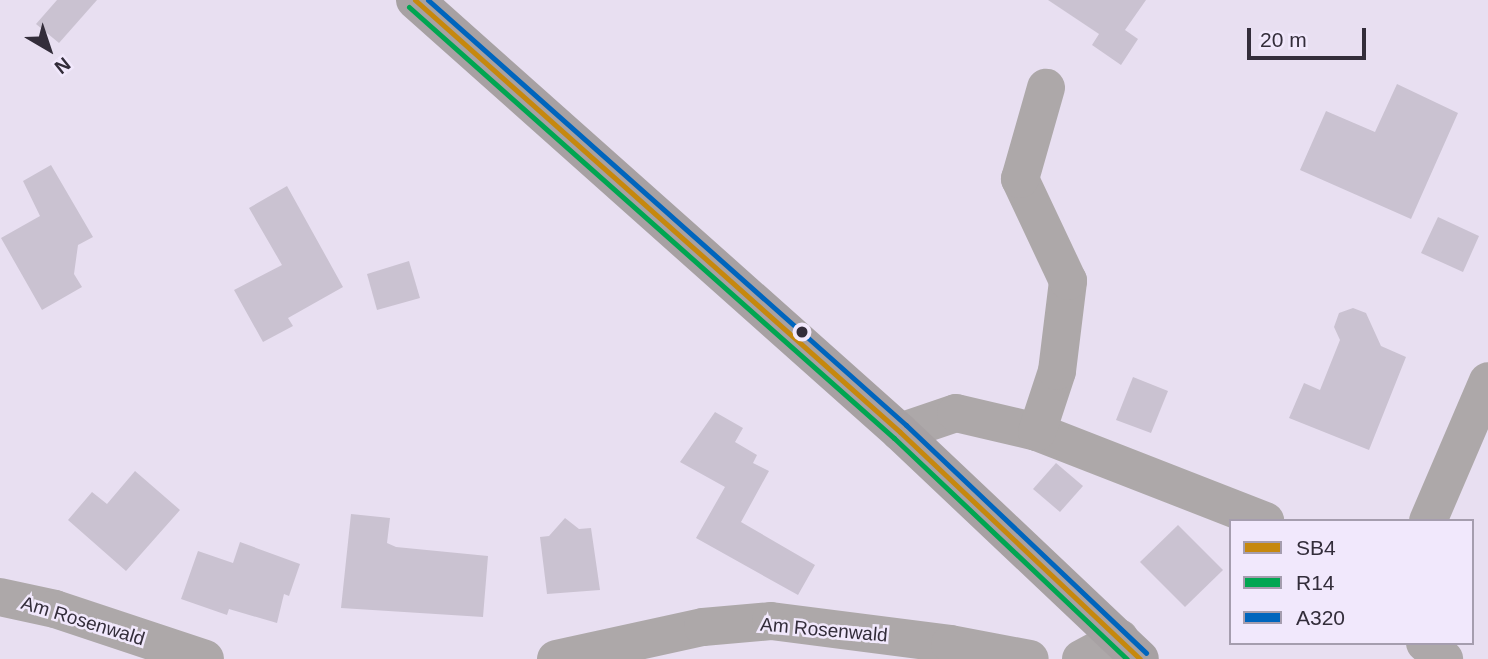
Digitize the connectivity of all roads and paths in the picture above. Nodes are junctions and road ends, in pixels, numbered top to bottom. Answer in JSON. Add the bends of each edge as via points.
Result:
{"nodes":[{"id":1,"x":415,"y":0,"type":"edge"},
{"id":2,"x":1046,"y":88,"type":"dead end"},
{"id":3,"x":1488,"y":381,"type":"edge"},
{"id":4,"x":900,"y":432,"type":"junction"},
{"id":5,"x":1037,"y":432,"type":"junction"},
{"id":6,"x":1260,"y":519,"type":"edge"},
{"id":7,"x":1429,"y":519,"type":"edge"},
{"id":8,"x":0,"y":597,"type":"edge"},
{"id":9,"x":1427,"y":645,"type":"edge"},
{"id":10,"x":1130,"y":649,"type":"edge"},
{"id":11,"x":573,"y":656,"type":"edge"},
{"id":12,"x":205,"y":659,"type":"edge"},
{"id":13,"x":1030,"y":659,"type":"edge"},
{"id":14,"x":1081,"y":659,"type":"edge"},
{"id":15,"x":1444,"y":659,"type":"edge"}],
"edges":[{"from":1,"to":4,"type":"main road"},
{"from":2,"to":5,"type":"street","via":[[1020,179],[1069,281],[1057,371]]},
{"from":3,"to":7,"type":"street"},
{"from":4,"to":5,"type":"street","via":[[956,413]]},
{"from":4,"to":10,"type":"main road"},
{"from":5,"to":6,"type":"street"},
{"from":8,"to":12,"type":"street","name":"Am Rosenwald","via":[[55,609]]},
{"from":9,"to":15,"type":"street"},
{"from":10,"to":14,"type":"street"},
{"from":11,"to":13,"type":"street","name":"Am Rosenwald","via":[[704,627],[771,621]]}]}
